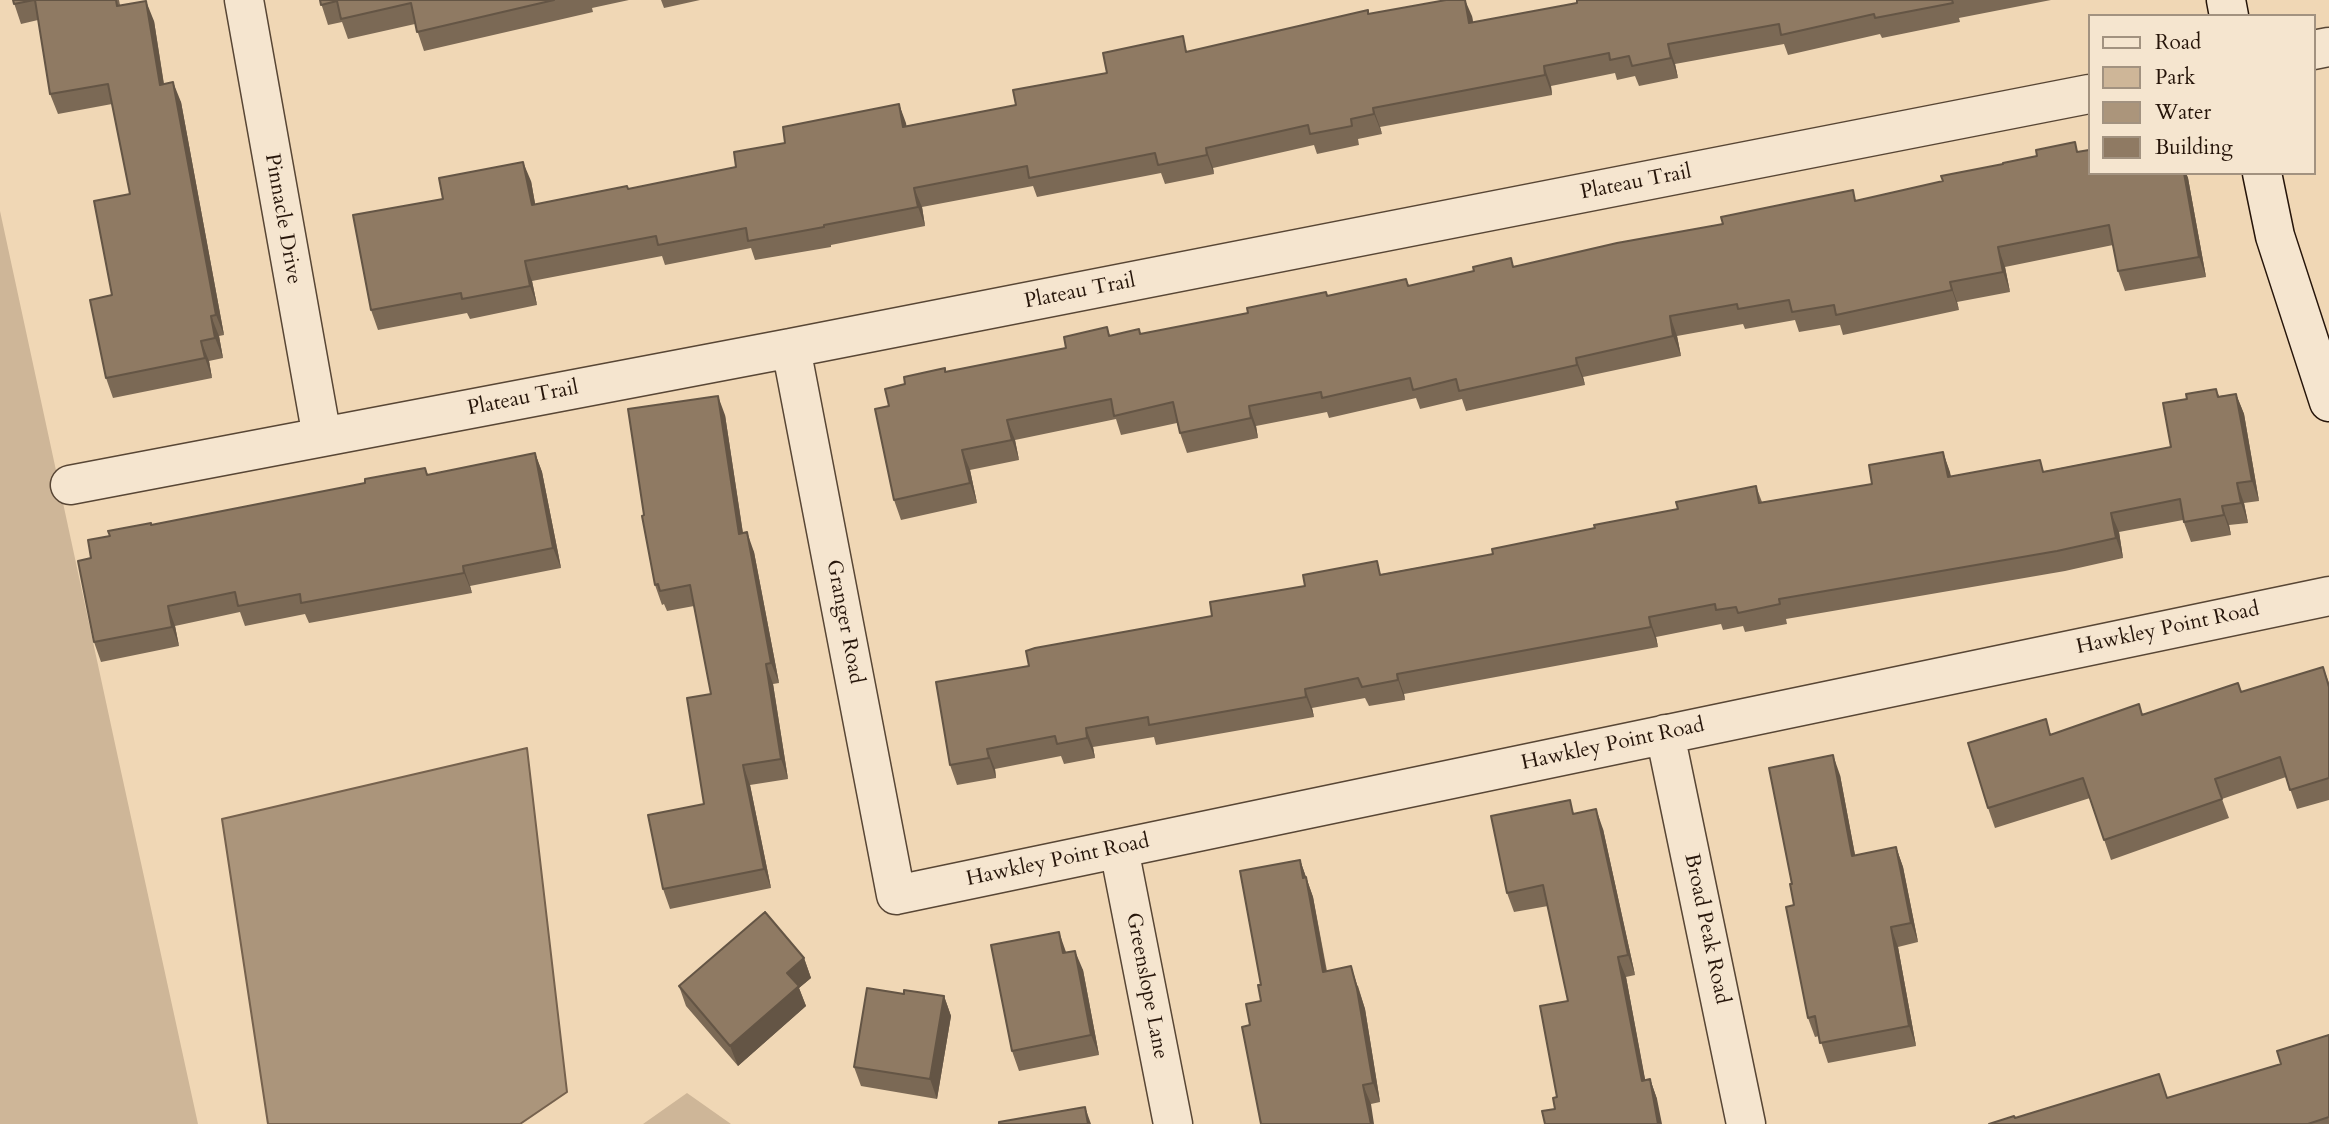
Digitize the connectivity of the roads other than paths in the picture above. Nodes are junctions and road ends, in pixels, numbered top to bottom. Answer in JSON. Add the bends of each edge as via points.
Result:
{"nodes":[{"id":1,"x":244,"y":0,"type":"edge"},
{"id":2,"x":2088,"y":94,"type":"edge"},
{"id":3,"x":2262,"y":175,"type":"edge"},
{"id":4,"x":791,"y":348,"type":"junction"},
{"id":5,"x":2329,"y":402,"type":"edge"},
{"id":6,"x":322,"y":437,"type":"junction"},
{"id":7,"x":70,"y":485,"type":"dead end"},
{"id":8,"x":2329,"y":596,"type":"edge"},
{"id":9,"x":1665,"y":734,"type":"junction"},
{"id":10,"x":1119,"y":849,"type":"junction"},
{"id":11,"x":897,"y":895,"type":"joint"},
{"id":12,"x":1173,"y":1124,"type":"edge"},
{"id":13,"x":1746,"y":1124,"type":"edge"}],
"edges":[{"from":1,"to":6,"type":"street","name":"Pinnacle Drive"},
{"from":2,"to":4,"type":"street","name":"Plateau Trail"},
{"from":3,"to":5,"type":"street","via":[[2275,236]]},
{"from":4,"to":6,"type":"street","name":"Plateau Trail"},
{"from":4,"to":11,"type":"street","name":"Granger Road"},
{"from":6,"to":7,"type":"street","name":"Plateau Trail"},
{"from":8,"to":9,"type":"street","name":"Hawkley Point Road"},
{"from":9,"to":10,"type":"street","name":"Hawkley Point Road"},
{"from":9,"to":13,"type":"street","name":"Broad Peak Road"},
{"from":10,"to":11,"type":"street","name":"Hawkley Point Road"},
{"from":10,"to":12,"type":"street","name":"Greenslope Lane"}]}
